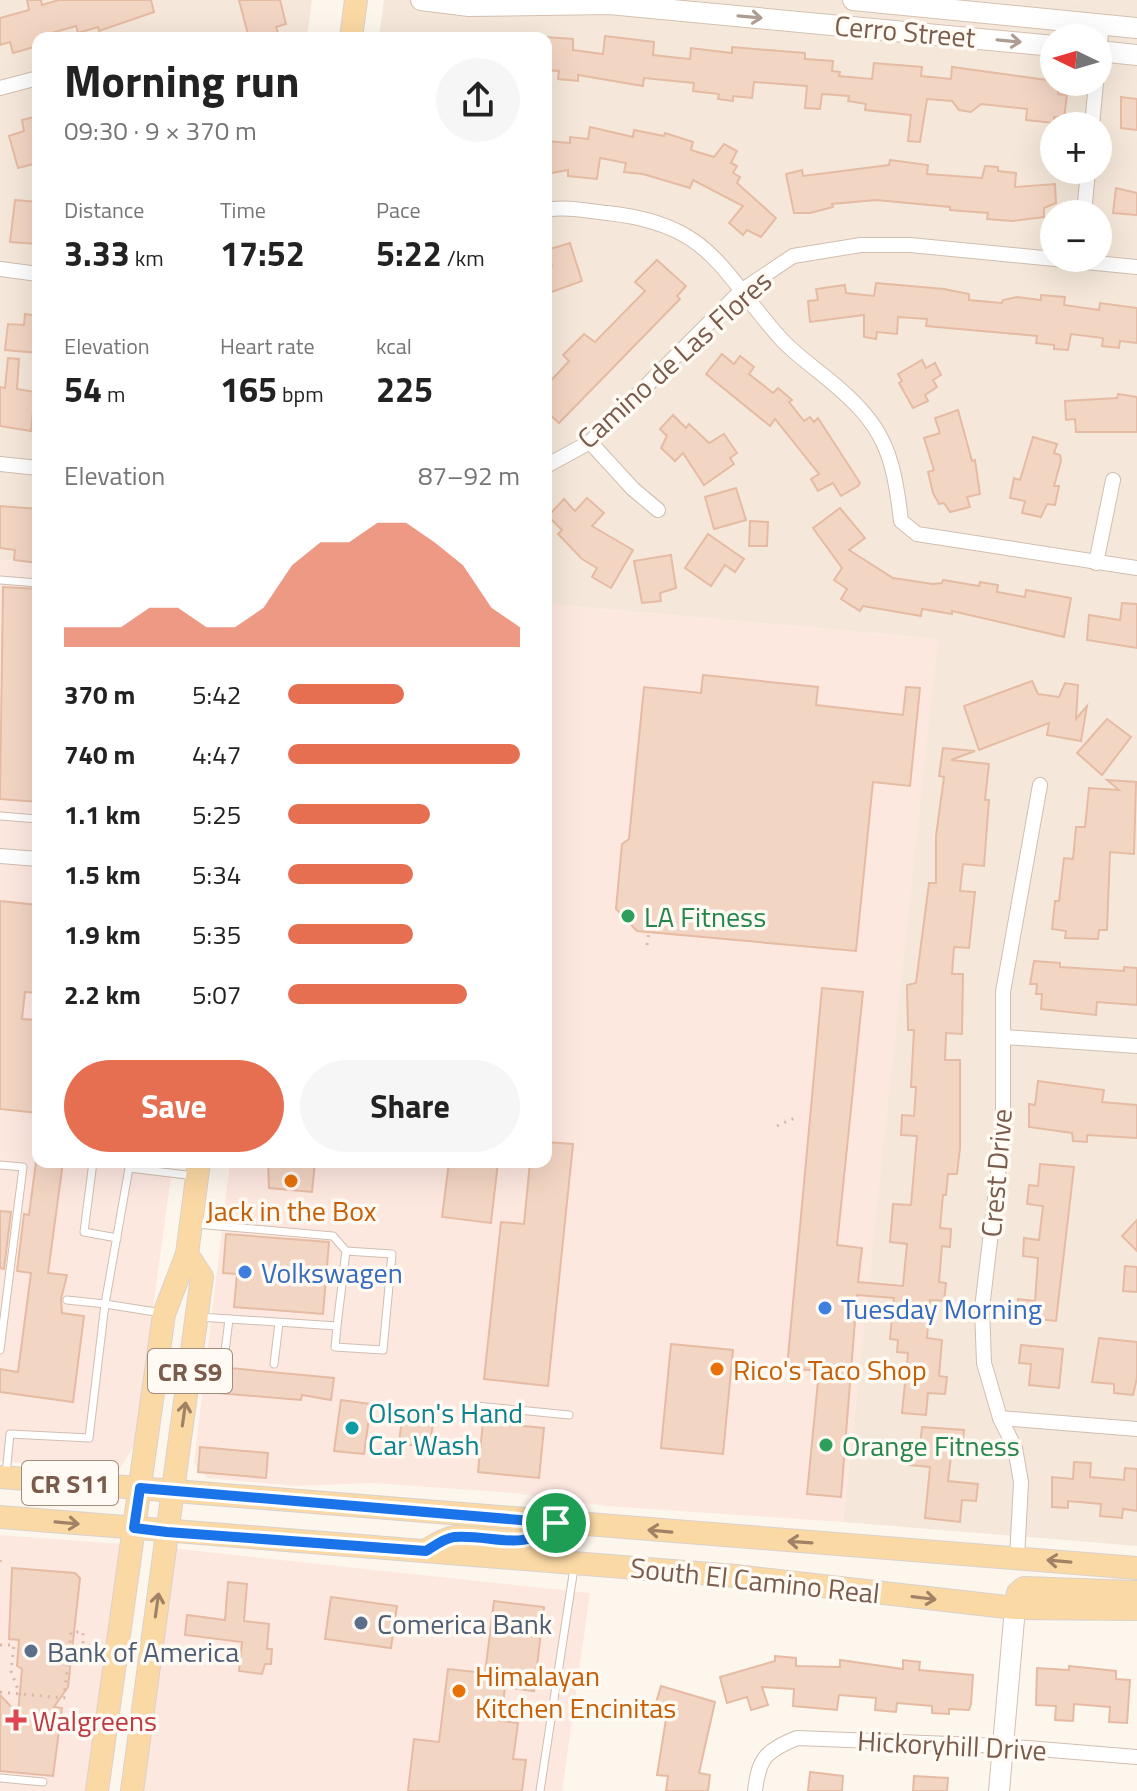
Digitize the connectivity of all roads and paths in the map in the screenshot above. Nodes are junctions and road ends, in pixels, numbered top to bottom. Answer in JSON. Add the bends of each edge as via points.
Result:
{"nodes":[{"id":1,"x":356,"y":0,"type":"edge"},
{"id":2,"x":421,"y":0,"type":"edge"},
{"id":3,"x":853,"y":0,"type":"edge"},
{"id":4,"x":504,"y":3,"type":"edge"},
{"id":5,"x":1102,"y":24,"type":"edge"},
{"id":6,"x":1112,"y":25,"type":"edge"},
{"id":7,"x":1137,"y":28,"type":"edge"},
{"id":8,"x":352,"y":32,"type":"edge"},
{"id":9,"x":1040,"y":45,"type":"edge"},
{"id":10,"x":1112,"y":55,"type":"edge"},
{"id":11,"x":1137,"y":55,"type":"edge"},
{"id":12,"x":32,"y":80,"type":"edge"},
{"id":13,"x":0,"y":88,"type":"edge"},
{"id":14,"x":552,"y":210,"type":"edge"},
{"id":15,"x":1040,"y":256,"type":"edge"},
{"id":16,"x":1112,"y":264,"type":"edge"},
{"id":17,"x":1137,"y":267,"type":"edge"},
{"id":18,"x":0,"y":269,"type":"edge"},
{"id":19,"x":32,"y":273,"type":"edge"},
{"id":20,"x":741,"y":291,"type":"junction"},
{"id":21,"x":590,"y":442,"type":"junction"},
{"id":22,"x":552,"y":463,"type":"edge"},
{"id":23,"x":0,"y":464,"type":"edge"},
{"id":24,"x":32,"y":467,"type":"edge"},
{"id":25,"x":1113,"y":480,"type":"dead end"},
{"id":26,"x":658,"y":510,"type":"dead end"},
{"id":27,"x":1096,"y":563,"type":"junction"},
{"id":28,"x":1137,"y":568,"type":"edge"},
{"id":29,"x":0,"y":580,"type":"edge"},
{"id":30,"x":32,"y":583,"type":"edge"},
{"id":31,"x":1040,"y":785,"type":"dead end"},
{"id":32,"x":0,"y":816,"type":"edge"},
{"id":33,"x":32,"y":819,"type":"edge"},
{"id":34,"x":0,"y":856,"type":"edge"},
{"id":35,"x":32,"y":859,"type":"edge"},
{"id":36,"x":649,"y":932,"type":"dead end"},
{"id":37,"x":647,"y":945,"type":"dead end"},
{"id":38,"x":1004,"y":1037,"type":"junction"},
{"id":39,"x":1137,"y":1046,"type":"edge"},
{"id":40,"x":799,"y":1116,"type":"dead end"},
{"id":41,"x":777,"y":1126,"type":"dead end"},
{"id":42,"x":0,"y":1165,"type":"edge"},
{"id":43,"x":92,"y":1168,"type":"edge"},
{"id":44,"x":198,"y":1169,"type":"edge"},
{"id":45,"x":191,"y":1224,"type":"junction"},
{"id":46,"x":117,"y":1238,"type":"junction"},
{"id":47,"x":346,"y":1251,"type":"junction"},
{"id":48,"x":187,"y":1254,"type":"junction"},
{"id":49,"x":67,"y":1300,"type":"dead end"},
{"id":50,"x":105,"y":1304,"type":"junction"},
{"id":51,"x":164,"y":1314,"type":"junction"},
{"id":52,"x":196,"y":1317,"type":"junction"},
{"id":53,"x":229,"y":1319,"type":"junction"},
{"id":54,"x":279,"y":1323,"type":"junction"},
{"id":55,"x":337,"y":1326,"type":"junction"},
{"id":56,"x":0,"y":1350,"type":"edge"},
{"id":57,"x":224,"y":1360,"type":"dead end"},
{"id":58,"x":274,"y":1364,"type":"dead end"},
{"id":59,"x":476,"y":1406,"type":"dead end"},
{"id":60,"x":569,"y":1415,"type":"dead end"},
{"id":61,"x":1000,"y":1418,"type":"junction"},
{"id":62,"x":1137,"y":1429,"type":"edge"},
{"id":63,"x":0,"y":1433,"type":"edge"},
{"id":64,"x":10,"y":1434,"type":"junction"},
{"id":65,"x":3,"y":1478,"type":"edge"},
{"id":66,"x":140,"y":1488,"type":"junction"},
{"id":67,"x":173,"y":1491,"type":"junction"},
{"id":68,"x":0,"y":1517,"type":"edge"},
{"id":69,"x":556,"y":1523,"type":"junction"},
{"id":70,"x":134,"y":1528,"type":"junction"},
{"id":71,"x":167,"y":1532,"type":"junction"},
{"id":72,"x":426,"y":1551,"type":"junction"},
{"id":73,"x":1,"y":1556,"type":"edge"},
{"id":74,"x":1017,"y":1558,"type":"junction"},
{"id":75,"x":0,"y":1562,"type":"edge"},
{"id":76,"x":575,"y":1563,"type":"junction"},
{"id":77,"x":1137,"y":1568,"type":"edge"},
{"id":78,"x":1137,"y":1592,"type":"edge"},
{"id":79,"x":1015,"y":1608,"type":"junction"},
{"id":80,"x":1137,"y":1609,"type":"edge"},
{"id":81,"x":0,"y":1645,"type":"edge"},
{"id":82,"x":90,"y":1646,"type":"dead end"},
{"id":83,"x":0,"y":1692,"type":"edge"},
{"id":84,"x":20,"y":1695,"type":"junction"},
{"id":85,"x":1002,"y":1746,"type":"junction"},
{"id":86,"x":1137,"y":1757,"type":"edge"},
{"id":87,"x":0,"y":1778,"type":"edge"},
{"id":88,"x":43,"y":1782,"type":"dead end"},
{"id":89,"x":97,"y":1791,"type":"edge"},
{"id":90,"x":132,"y":1791,"type":"edge"},
{"id":91,"x":540,"y":1791,"type":"edge"},
{"id":92,"x":755,"y":1791,"type":"edge"},
{"id":93,"x":999,"y":1791,"type":"edge"}],
"edges":[{"from":1,"to":8,"type":"main road"},
{"from":2,"to":4,"type":"street","name":"Cerro Street"},
{"from":3,"to":5,"type":"street","name":"Cerro Street"},
{"from":4,"to":9,"type":"street","name":"Cerro Street","one_way":true,"via":[[609,4]]},
{"from":6,"to":7,"type":"street","name":"Cerro Street"},
{"from":10,"to":11,"type":"street"},
{"from":12,"to":13,"type":"street"},
{"from":14,"to":20,"type":"street","via":[[639,217],[674,227],[701,244]]},
{"from":15,"to":20,"type":"street","name":"Camino de Las Flores","via":[[861,245],[793,256]]},
{"from":16,"to":17,"type":"street","name":"Camino de Las Flores"},
{"from":18,"to":19,"type":"street"},
{"from":20,"to":21,"type":"street","name":"Camino de Las Flores"},
{"from":20,"to":27,"type":"street","via":[[785,344],[850,397],[876,428],[891,453],[901,521],[917,534]]},
{"from":21,"to":22,"type":"street","name":"Camino de Las Flores"},
{"from":21,"to":26,"type":"street"},
{"from":23,"to":24,"type":"street"},
{"from":25,"to":27,"type":"street"},
{"from":27,"to":28,"type":"street"},
{"from":29,"to":30,"type":"lane"},
{"from":31,"to":38,"type":"street","name":"Crest Drive","via":[[1003,992]]},
{"from":32,"to":33,"type":"lane"},
{"from":34,"to":35,"type":"street"},
{"from":36,"to":37,"type":"path"},
{"from":38,"to":39,"type":"street"},
{"from":38,"to":61,"type":"street","name":"Crest Drive","via":[[1003,1132],[982,1308],[984,1363]]},
{"from":40,"to":41,"type":"path"},
{"from":42,"to":56,"type":"lane","via":[[23,1167]]},
{"from":43,"to":46,"type":"lane","via":[[84,1232]]},
{"from":44,"to":45,"type":"main road","number":"CR S9"},
{"from":44,"to":46,"type":"lane","via":[[129,1168]]},
{"from":45,"to":47,"type":"lane","via":[[333,1236]]},
{"from":45,"to":48,"type":"main road","number":"CR S9"},
{"from":46,"to":50,"type":"lane"},
{"from":47,"to":55,"type":"lane"},
{"from":47,"to":55,"type":"lane","via":[[392,1254],[383,1350],[335,1347]]},
{"from":48,"to":51,"type":"main road","number":"CR S9"},
{"from":48,"to":52,"type":"main road","number":"CR S9","via":[[202,1277]]},
{"from":49,"to":50,"type":"lane"},
{"from":50,"to":51,"type":"lane"},
{"from":50,"to":64,"type":"lane","via":[[89,1438]]},
{"from":51,"to":66,"type":"main road","number":"CR S9"},
{"from":52,"to":53,"type":"lane"},
{"from":67,"to":52,"type":"main road","number":"CR S9","one_way":true},
{"from":53,"to":54,"type":"lane"},
{"from":53,"to":57,"type":"lane"},
{"from":54,"to":55,"type":"lane"},
{"from":54,"to":58,"type":"lane"},
{"from":59,"to":60,"type":"lane"},
{"from":61,"to":62,"type":"street"},
{"from":61,"to":74,"type":"street","name":"Crest Drive","via":[[1015,1448],[1021,1482]]},
{"from":63,"to":64,"type":"lane"},
{"from":64,"to":65,"type":"lane"},
{"from":65,"to":66,"type":"main road","number":"CR S11"},
{"from":66,"to":67,"type":"main road","name":"South El Camino Real","number":"CR S11"},
{"from":66,"to":70,"type":"main road","number":"CR S9"},
{"from":67,"to":69,"type":"main road","name":"South El Camino Real"},
{"from":67,"to":71,"type":"main road","number":"CR S9"},
{"from":68,"to":70,"type":"main road","number":"CR S11","one_way":true},
{"from":69,"to":72,"type":"main road","via":[[541,1537],[451,1537]]},
{"from":74,"to":69,"type":"main road","name":"South El Camino Real","one_way":true},
{"from":70,"to":71,"type":"main road","name":"South El Camino Real","number":"CR S11"},
{"from":70,"to":89,"type":"main road","number":"CR S9"},
{"from":71,"to":72,"type":"main road","name":"South El Camino Real"},
{"from":90,"to":71,"type":"main road","number":"CR S9","one_way":true},
{"from":72,"to":76,"type":"main road","name":"South El Camino Real"},
{"from":73,"to":75,"type":"path"},
{"from":77,"to":74,"type":"main road","name":"South El Camino Real","one_way":true},
{"from":76,"to":79,"type":"main road","name":"South El Camino Real","one_way":true},
{"from":76,"to":91,"type":"lane"},
{"from":78,"to":79,"type":"main road","via":[[1024,1588]]},
{"from":79,"to":80,"type":"main road","name":"South El Camino Real"},
{"from":79,"to":85,"type":"street"},
{"from":81,"to":84,"type":"path","via":[[14,1645],[11,1671]]},
{"from":82,"to":84,"type":"path","via":[[83,1645],[83,1632],[71,1632],[64,1698]]},
{"from":83,"to":84,"type":"path"},
{"from":85,"to":86,"type":"street","name":"Hickoryhill Drive"},
{"from":85,"to":92,"type":"street","name":"Hickoryhill Drive","via":[[797,1738],[769,1749],[757,1771]]},
{"from":85,"to":93,"type":"street"},
{"from":87,"to":88,"type":"lane"}]}
